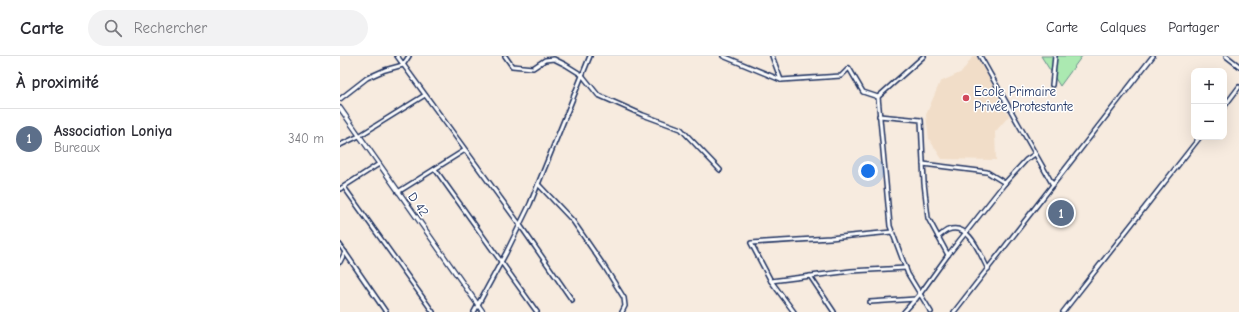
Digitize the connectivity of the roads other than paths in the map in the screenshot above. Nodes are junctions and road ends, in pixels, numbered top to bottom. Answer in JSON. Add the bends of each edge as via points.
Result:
{"nodes":[{"id":1,"x":397,"y":56,"type":"edge"},
{"id":2,"x":409,"y":56,"type":"edge"},
{"id":3,"x":505,"y":56,"type":"edge"},
{"id":4,"x":590,"y":56,"type":"edge"},
{"id":5,"x":723,"y":56,"type":"edge"},
{"id":6,"x":772,"y":56,"type":"edge"},
{"id":7,"x":924,"y":56,"type":"edge"},
{"id":8,"x":980,"y":56,"type":"edge"},
{"id":9,"x":1055,"y":56,"type":"edge"},
{"id":10,"x":1153,"y":56,"type":"edge"},
{"id":11,"x":1226,"y":56,"type":"edge"},
{"id":12,"x":403,"y":64,"type":"junction"},
{"id":13,"x":1239,"y":66,"type":"edge"},
{"id":14,"x":582,"y":75,"type":"junction"},
{"id":15,"x":781,"y":80,"type":"junction"},
{"id":16,"x":1052,"y":85,"type":"dead end"},
{"id":17,"x":1239,"y":87,"type":"edge"},
{"id":18,"x":425,"y":95,"type":"junction"},
{"id":19,"x":878,"y":97,"type":"junction"},
{"id":20,"x":340,"y":99,"type":"edge"},
{"id":21,"x":1226,"y":104,"type":"edge"},
{"id":22,"x":340,"y":108,"type":"edge"},
{"id":23,"x":880,"y":116,"type":"junction"},
{"id":24,"x":359,"y":136,"type":"junction"},
{"id":25,"x":1198,"y":140,"type":"edge"},
{"id":26,"x":340,"y":145,"type":"edge"},
{"id":27,"x":465,"y":150,"type":"junction"},
{"id":28,"x":1035,"y":154,"type":"junction"},
{"id":29,"x":379,"y":164,"type":"junction"},
{"id":30,"x":923,"y":164,"type":"junction"},
{"id":31,"x":435,"y":169,"type":"junction"},
{"id":32,"x":720,"y":170,"type":"dead end"},
{"id":33,"x":1005,"y":183,"type":"junction"},
{"id":34,"x":538,"y":184,"type":"junction"},
{"id":35,"x":1053,"y":185,"type":"junction"},
{"id":36,"x":342,"y":188,"type":"edge"},
{"id":37,"x":398,"y":192,"type":"junction"},
{"id":38,"x":520,"y":225,"type":"junction"},
{"id":39,"x":892,"y":232,"type":"junction"},
{"id":40,"x":966,"y":232,"type":"junction"},
{"id":41,"x":938,"y":237,"type":"junction"},
{"id":42,"x":340,"y":245,"type":"edge"},
{"id":43,"x":345,"y":252,"type":"junction"},
{"id":44,"x":948,"y":255,"type":"junction"},
{"id":45,"x":340,"y":262,"type":"edge"},
{"id":46,"x":502,"y":262,"type":"junction"},
{"id":47,"x":906,"y":268,"type":"junction"},
{"id":48,"x":988,"y":269,"type":"junction"},
{"id":49,"x":810,"y":276,"type":"junction"},
{"id":50,"x":771,"y":281,"type":"junction"},
{"id":51,"x":920,"y":294,"type":"junction"},
{"id":52,"x":916,"y":298,"type":"junction"},
{"id":53,"x":572,"y":300,"type":"dead end"},
{"id":54,"x":870,"y":302,"type":"dead end"},
{"id":55,"x":478,"y":305,"type":"junction"},
{"id":56,"x":386,"y":312,"type":"edge"},
{"id":57,"x":433,"y":312,"type":"edge"},
{"id":58,"x":474,"y":312,"type":"edge"},
{"id":59,"x":483,"y":312,"type":"edge"},
{"id":60,"x":538,"y":312,"type":"edge"},
{"id":61,"x":622,"y":312,"type":"edge"},
{"id":62,"x":794,"y":312,"type":"edge"},
{"id":63,"x":834,"y":312,"type":"edge"},
{"id":64,"x":904,"y":312,"type":"edge"},
{"id":65,"x":931,"y":312,"type":"edge"},
{"id":66,"x":954,"y":312,"type":"edge"},
{"id":67,"x":1063,"y":312,"type":"edge"}],
"edges":[{"from":1,"to":12,"type":"street"},
{"from":2,"to":12,"type":"street"},
{"from":3,"to":14,"type":"street","via":[[512,66],[524,68],[533,68],[545,60],[554,59]]},
{"from":4,"to":14,"type":"street"},
{"from":5,"to":15,"type":"street"},
{"from":6,"to":15,"type":"street"},
{"from":7,"to":19,"type":"street"},
{"from":8,"to":28,"type":"street"},
{"from":9,"to":16,"type":"street"},
{"from":10,"to":35,"type":"street"},
{"from":11,"to":13,"type":"street"},
{"from":12,"to":18,"type":"street"},
{"from":12,"to":20,"type":"street","via":[[367,78]]},
{"from":14,"to":32,"type":"street","via":[[598,95],[681,129]]},
{"from":14,"to":34,"type":"street"},
{"from":15,"to":19,"type":"street","via":[[841,76],[849,68],[863,92]]},
{"from":17,"to":21,"type":"street"},
{"from":18,"to":24,"type":"street"},
{"from":18,"to":27,"type":"street"},
{"from":19,"to":23,"type":"street"},
{"from":22,"to":24,"type":"street","name":"D 42","number":"D 42"},
{"from":23,"to":30,"type":"street","via":[[921,120]]},
{"from":23,"to":39,"type":"street"},
{"from":24,"to":26,"type":"street"},
{"from":24,"to":29,"type":"street","name":"D 42","number":"D 42"},
{"from":25,"to":67,"type":"street"},
{"from":27,"to":31,"type":"street"},
{"from":27,"to":38,"type":"street"},
{"from":28,"to":33,"type":"street"},
{"from":28,"to":35,"type":"street"},
{"from":29,"to":36,"type":"street"},
{"from":29,"to":37,"type":"street","name":"D 42","number":"D 42"},
{"from":30,"to":33,"type":"street","via":[[987,172]]},
{"from":30,"to":41,"type":"street","via":[[928,218]]},
{"from":31,"to":37,"type":"street"},
{"from":31,"to":46,"type":"street"},
{"from":33,"to":40,"type":"street"},
{"from":34,"to":38,"type":"street"},
{"from":34,"to":61,"type":"street","via":[[573,221],[604,266],[624,298],[625,306]]},
{"from":35,"to":48,"type":"street"},
{"from":36,"to":57,"type":"street"},
{"from":37,"to":55,"type":"street","name":"D 42","number":"D 42"},
{"from":38,"to":46,"type":"street"},
{"from":38,"to":53,"type":"street"},
{"from":39,"to":47,"type":"street"},
{"from":39,"to":50,"type":"street","via":[[751,243]]},
{"from":40,"to":41,"type":"street","via":[[949,229]]},
{"from":40,"to":44,"type":"street"},
{"from":40,"to":48,"type":"street"},
{"from":41,"to":44,"type":"street"},
{"from":42,"to":43,"type":"street"},
{"from":43,"to":45,"type":"street"},
{"from":43,"to":56,"type":"street"},
{"from":44,"to":51,"type":"street"},
{"from":46,"to":55,"type":"street"},
{"from":46,"to":60,"type":"street"},
{"from":47,"to":49,"type":"street"},
{"from":47,"to":51,"type":"street"},
{"from":48,"to":66,"type":"street"},
{"from":49,"to":50,"type":"street"},
{"from":49,"to":63,"type":"street"},
{"from":50,"to":62,"type":"street"},
{"from":51,"to":52,"type":"street"},
{"from":51,"to":65,"type":"street"},
{"from":52,"to":54,"type":"street"},
{"from":52,"to":64,"type":"street"},
{"from":55,"to":58,"type":"street"},
{"from":55,"to":59,"type":"street","name":"D 42","number":"D 42"}]}
